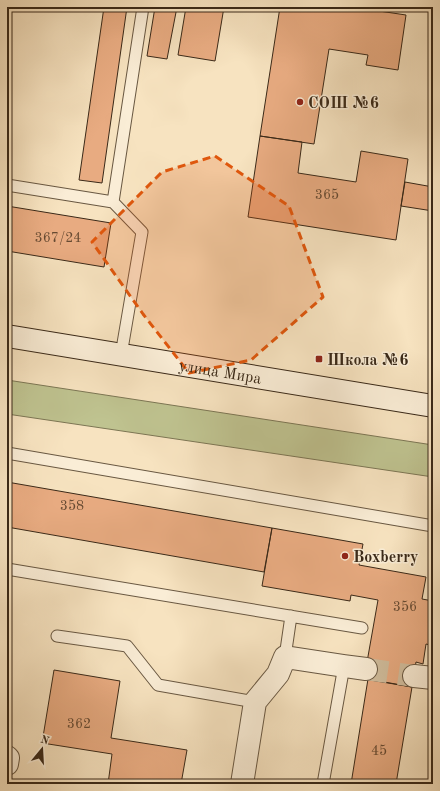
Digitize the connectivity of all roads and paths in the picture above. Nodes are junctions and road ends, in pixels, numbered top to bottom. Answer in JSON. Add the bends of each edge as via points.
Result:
{"nodes":[{"id":1,"x":143,"y":7,"type":"edge"},
{"id":2,"x":7,"y":185,"type":"edge"},
{"id":3,"x":113,"y":202,"type":"junction"},
{"id":4,"x":7,"y":336,"type":"edge"},
{"id":5,"x":121,"y":355,"type":"junction"},
{"id":6,"x":433,"y":406,"type":"edge"},
{"id":7,"x":7,"y":453,"type":"edge"},
{"id":8,"x":433,"y":526,"type":"edge"},
{"id":9,"x":7,"y":569,"type":"edge"},
{"id":10,"x":292,"y":616,"type":"junction"},
{"id":11,"x":362,"y":628,"type":"dead end"},
{"id":12,"x":57,"y":636,"type":"dead end"},
{"id":13,"x":285,"y":657,"type":"junction"},
{"id":14,"x":344,"y":666,"type":"junction"},
{"id":15,"x":366,"y":669,"type":"tunnel mouth"},
{"id":16,"x":256,"y":702,"type":"junction"},
{"id":17,"x":7,"y":757,"type":"edge"},
{"id":18,"x":7,"y":764,"type":"edge"},
{"id":19,"x":242,"y":784,"type":"edge"},
{"id":20,"x":323,"y":784,"type":"edge"}],
"edges":[{"from":1,"to":3,"type":"lane"},
{"from":2,"to":3,"type":"lane"},
{"from":3,"to":5,"type":"lane","via":[[142,232]]},
{"from":4,"to":5,"type":"main road","name":"улица Мира"},
{"from":5,"to":6,"type":"main road","name":"улица Мира"},
{"from":7,"to":8,"type":"lane"},
{"from":9,"to":10,"type":"lane"},
{"from":10,"to":11,"type":"lane"},
{"from":10,"to":13,"type":"lane"},
{"from":12,"to":16,"type":"lane","via":[[127,646],[158,685]]},
{"from":13,"to":14,"type":"main road"},
{"from":13,"to":16,"type":"main road","via":[[278,674]]},
{"from":14,"to":15,"type":"main road"},
{"from":14,"to":20,"type":"lane"},
{"from":16,"to":19,"type":"main road"},
{"from":17,"to":18,"type":"main road"}]}
